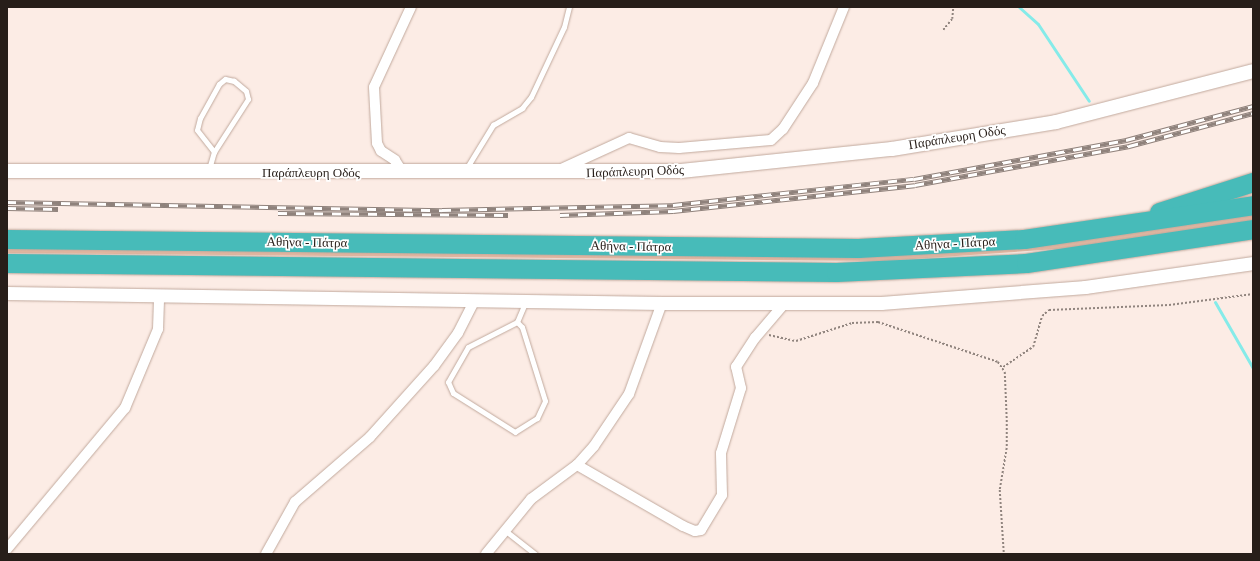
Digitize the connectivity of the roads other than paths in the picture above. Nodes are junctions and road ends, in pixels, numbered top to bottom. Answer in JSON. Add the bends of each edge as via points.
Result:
{"nodes":[{"id":1,"x":411,"y":7,"type":"edge"},
{"id":2,"x":569,"y":7,"type":"edge"},
{"id":3,"x":844,"y":7,"type":"edge"},
{"id":4,"x":1253,"y":71,"type":"edge"},
{"id":5,"x":214,"y":152,"type":"junction"},
{"id":6,"x":7,"y":171,"type":"edge"},
{"id":7,"x":208,"y":172,"type":"junction"},
{"id":8,"x":403,"y":173,"type":"junction"},
{"id":9,"x":463,"y":173,"type":"junction"},
{"id":10,"x":552,"y":174,"type":"junction"},
{"id":11,"x":1253,"y":182,"type":"edge"},
{"id":12,"x":1253,"y":205,"type":"edge"},
{"id":13,"x":1107,"y":229,"type":"junction"},
{"id":14,"x":1253,"y":229,"type":"edge"},
{"id":15,"x":7,"y":239,"type":"edge"},
{"id":16,"x":7,"y":263,"type":"edge"},
{"id":17,"x":1253,"y":263,"type":"edge"},
{"id":18,"x":7,"y":293,"type":"edge"},
{"id":19,"x":159,"y":295,"type":"junction"},
{"id":20,"x":475,"y":300,"type":"junction"},
{"id":21,"x":526,"y":300,"type":"junction"},
{"id":22,"x":662,"y":303,"type":"junction"},
{"id":23,"x":784,"y":304,"type":"junction"},
{"id":24,"x":517,"y":322,"type":"junction"},
{"id":25,"x":577,"y":465,"type":"junction"},
{"id":26,"x":507,"y":532,"type":"junction"},
{"id":27,"x":7,"y":549,"type":"edge"},
{"id":28,"x":494,"y":552,"type":"edge"},
{"id":29,"x":266,"y":554,"type":"edge"},
{"id":30,"x":535,"y":554,"type":"edge"}],
"edges":[{"from":1,"to":8,"type":"street","via":[[374,87],[380,151],[395,160]]},
{"from":2,"to":9,"type":"lane","via":[[564,27],[531,97],[522,108],[493,126]]},
{"from":3,"to":10,"type":"street","via":[[813,83],[783,129],[771,140],[679,148],[656,146],[629,138]]},
{"from":4,"to":10,"type":"main road","name":"Παράπλευρη Οδός","via":[[1056,122],[909,147],[681,171]]},
{"from":5,"to":5,"type":"lane","via":[[248,99],[246,91],[234,81],[225,79],[219,84],[200,118],[197,130]]},
{"from":5,"to":7,"type":"lane"},
{"from":6,"to":7,"type":"main road","name":"Παράπλευρη Οδός"},
{"from":7,"to":8,"type":"main road","name":"Παράπλευρη Οδός"},
{"from":8,"to":9,"type":"main road","name":"Παράπλευρη Οδός"},
{"from":9,"to":10,"type":"main road","name":"Παράπλευρη Οδός"},
{"from":11,"to":13,"type":"highway"},
{"from":12,"to":13,"type":"highway","name":"Αθήνα - Πάτρα"},
{"from":13,"to":15,"type":"highway","name":"Αθήνα - Πάτρα","via":[[976,243],[835,249]]},
{"from":14,"to":16,"type":"highway","name":"Αθήνα - Πάτρα","via":[[1026,263],[848,272]]},
{"from":17,"to":23,"type":"street","via":[[1035,292],[881,303]]},
{"from":18,"to":19,"type":"street"},
{"from":19,"to":20,"type":"street"},
{"from":19,"to":27,"type":"street","via":[[158,329],[126,408]]},
{"from":20,"to":21,"type":"street"},
{"from":20,"to":29,"type":"street","via":[[458,333],[434,366],[370,437],[295,502]]},
{"from":21,"to":22,"type":"street"},
{"from":21,"to":24,"type":"lane"},
{"from":22,"to":23,"type":"street"},
{"from":22,"to":25,"type":"street","via":[[629,394]]},
{"from":23,"to":25,"type":"street","via":[[736,368],[741,388],[721,453],[722,496],[698,532]]},
{"from":24,"to":24,"type":"lane","via":[[468,347],[448,382],[453,393],[515,432],[537,418],[545,401],[522,327]]},
{"from":25,"to":26,"type":"street","via":[[531,499]]},
{"from":26,"to":28,"type":"street"},
{"from":26,"to":30,"type":"lane"}]}
